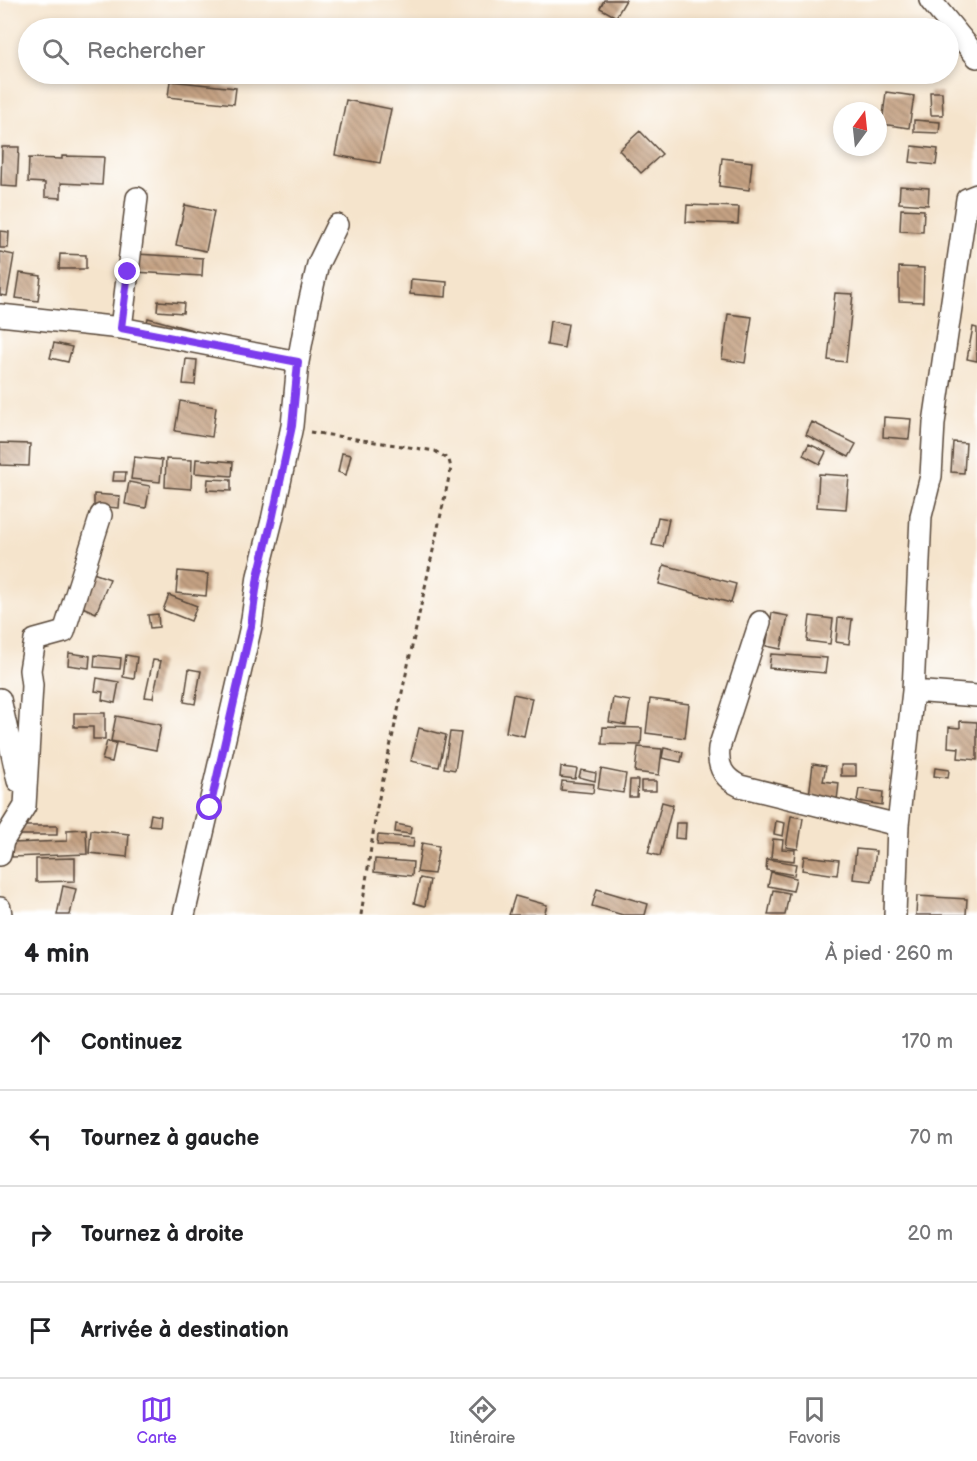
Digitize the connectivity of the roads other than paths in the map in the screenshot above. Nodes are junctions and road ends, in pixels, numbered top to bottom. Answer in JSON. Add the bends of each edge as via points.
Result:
{"nodes":[{"id":1,"x":930,"y":0,"type":"edge"},
{"id":2,"x":945,"y":18,"type":"edge"},
{"id":3,"x":959,"y":35,"type":"edge"},
{"id":4,"x":977,"y":57,"type":"edge"},
{"id":5,"x":977,"y":195,"type":"edge"},
{"id":6,"x":137,"y":198,"type":"dead end"},
{"id":7,"x":337,"y":225,"type":"dead end"},
{"id":8,"x":0,"y":315,"type":"edge"},
{"id":9,"x":121,"y":328,"type":"junction"},
{"id":10,"x":298,"y":362,"type":"junction"},
{"id":11,"x":101,"y":515,"type":"dead end"},
{"id":12,"x":760,"y":622,"type":"dead end"},
{"id":13,"x":913,"y":691,"type":"junction"},
{"id":14,"x":977,"y":696,"type":"edge"},
{"id":15,"x":0,"y":699,"type":"edge"},
{"id":16,"x":25,"y":806,"type":"junction"},
{"id":17,"x":898,"y":825,"type":"junction"},
{"id":18,"x":0,"y":855,"type":"edge"},
{"id":19,"x":0,"y":908,"type":"edge"},
{"id":20,"x":1,"y":915,"type":"edge"},
{"id":21,"x":184,"y":915,"type":"edge"},
{"id":22,"x":895,"y":915,"type":"edge"}],
"edges":[{"from":1,"to":2,"type":"street"},
{"from":3,"to":4,"type":"street"},
{"from":5,"to":13,"type":"street","via":[[968,199],[934,423],[931,476],[921,516]]},
{"from":6,"to":9,"type":"street"},
{"from":7,"to":10,"type":"street","via":[[318,264]]},
{"from":8,"to":9,"type":"street"},
{"from":9,"to":10,"type":"street"},
{"from":10,"to":21,"type":"street","via":[[292,426],[258,576],[251,626]]},
{"from":11,"to":16,"type":"street","via":[[64,632],[35,640],[30,670]]},
{"from":12,"to":17,"type":"street","via":[[720,748],[718,760],[722,771],[740,786]]},
{"from":13,"to":14,"type":"street"},
{"from":13,"to":17,"type":"street"},
{"from":15,"to":16,"type":"street"},
{"from":16,"to":18,"type":"street","via":[[3,841]]},
{"from":17,"to":22,"type":"street"},
{"from":19,"to":20,"type":"street"}]}
